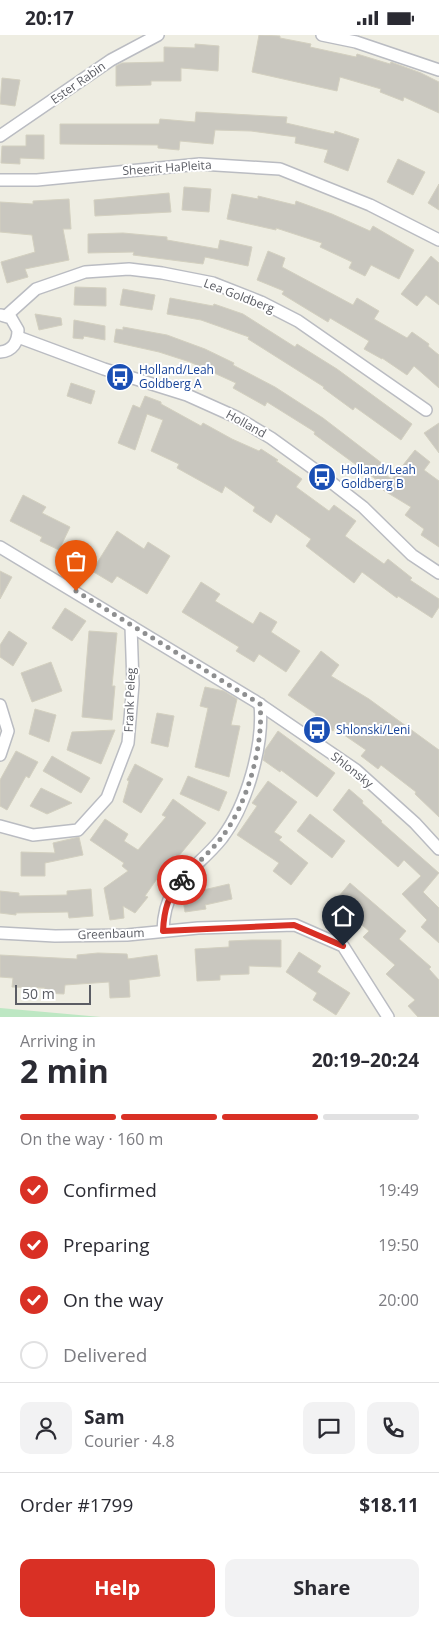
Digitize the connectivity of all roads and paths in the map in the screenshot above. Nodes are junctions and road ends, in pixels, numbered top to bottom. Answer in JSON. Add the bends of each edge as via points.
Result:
{"nodes":[{"id":1,"x":158,"y":35,"type":"edge"},
{"id":2,"x":322,"y":35,"type":"edge"},
{"id":3,"x":439,"y":70,"type":"edge"},
{"id":4,"x":0,"y":135,"type":"edge"},
{"id":5,"x":0,"y":180,"type":"edge"},
{"id":6,"x":439,"y":240,"type":"edge"},
{"id":7,"x":3,"y":315,"type":"edge"},
{"id":8,"x":18,"y":337,"type":"junction"},
{"id":9,"x":0,"y":352,"type":"edge"},
{"id":10,"x":426,"y":410,"type":"dead end"},
{"id":11,"x":0,"y":547,"type":"edge"},
{"id":12,"x":439,"y":573,"type":"edge"},
{"id":13,"x":131,"y":626,"type":"junction"},
{"id":14,"x":260,"y":704,"type":"junction"},
{"id":15,"x":0,"y":705,"type":"edge"},
{"id":16,"x":0,"y":755,"type":"edge"},
{"id":17,"x":0,"y":826,"type":"edge"},
{"id":18,"x":439,"y":849,"type":"edge"},
{"id":19,"x":163,"y":931,"type":"junction"},
{"id":20,"x":0,"y":933,"type":"edge"},
{"id":21,"x":388,"y":1017,"type":"edge"}],
"edges":[{"from":1,"to":4,"type":"street","name":"Ester Rabin","via":[[111,60]]},
{"from":2,"to":3,"type":"street"},
{"from":5,"to":6,"type":"street","name":"Sheerit HaPleita","via":[[37,180],[200,163],[280,169],[370,205]]},
{"from":7,"to":8,"type":"street","via":[[15,322]]},
{"from":7,"to":10,"type":"street","name":"Lea Goldberg","via":[[36,289],[85,272],[130,269],[213,283],[298,321]]},
{"from":8,"to":9,"type":"street","via":[[10,350]]},
{"from":8,"to":12,"type":"street","name":"Holland","via":[[187,395],[236,417],[271,437],[318,472],[362,507],[412,555]]},
{"from":11,"to":13,"type":"street","name":"Shlonsky"},
{"from":13,"to":14,"type":"street","name":"Shlonsky"},
{"from":13,"to":17,"type":"street","name":"Frank Peleg","via":[[133,684],[128,743],[107,798],[78,829],[33,835]]},
{"from":14,"to":18,"type":"street","name":"Shlonsky","via":[[356,770]]},
{"from":14,"to":19,"type":"street","via":[[260,730],[249,783],[238,812],[221,839],[171,893]]},
{"from":15,"to":16,"type":"street","via":[[8,731]]},
{"from":19,"to":20,"type":"street","name":"Greenbaum","via":[[55,936]]},
{"from":19,"to":21,"type":"street","name":"Greenbaum","via":[[294,925],[343,946]]}]}
